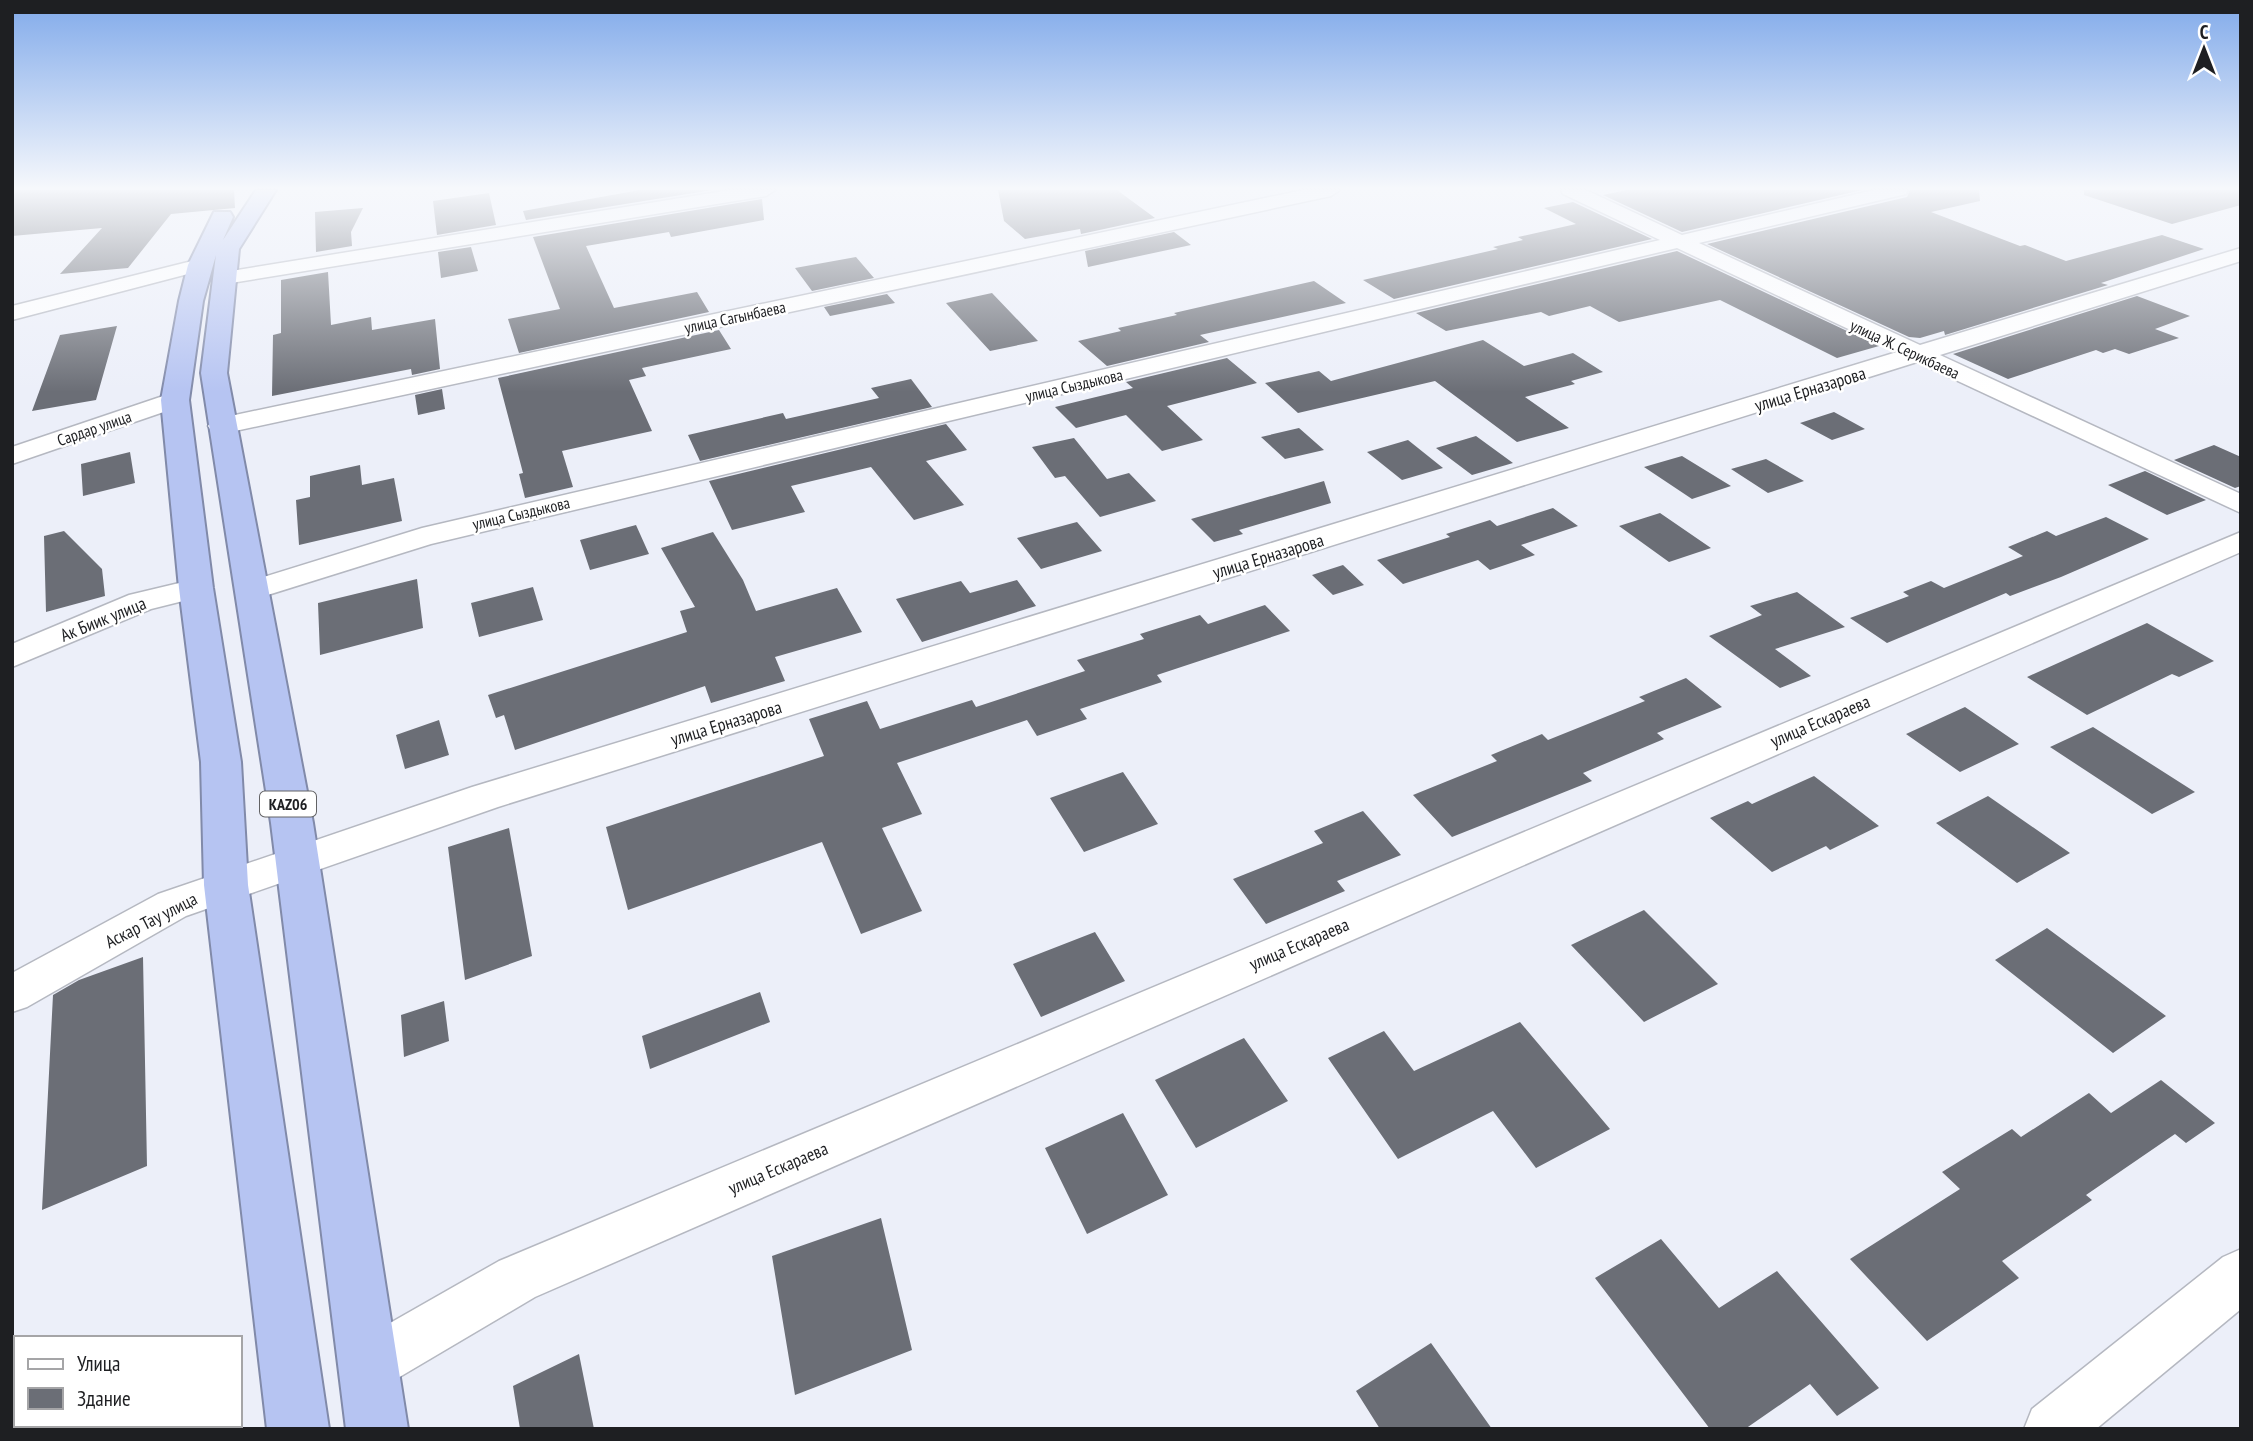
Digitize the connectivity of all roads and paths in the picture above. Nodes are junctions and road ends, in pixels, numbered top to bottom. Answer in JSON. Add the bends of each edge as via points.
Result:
{"nodes":[{"id":1,"x":214,"y":257,"type":"edge"},
{"id":2,"x":222,"y":257,"type":"edge"},
{"id":3,"x":312,"y":257,"type":"edge"},
{"id":4,"x":1015,"y":257,"type":"edge"},
{"id":5,"x":1622,"y":257,"type":"edge"},
{"id":6,"x":1713,"y":257,"type":"edge"},
{"id":7,"x":2231,"y":257,"type":"edge"},
{"id":8,"x":212,"y":272,"type":"junction"},
{"id":9,"x":12,"y":313,"type":"edge"},
{"id":10,"x":1918,"y":355,"type":"junction"},
{"id":11,"x":175,"y":400,"type":"junction"},
{"id":12,"x":222,"y":426,"type":"junction"},
{"id":13,"x":12,"y":456,"type":"edge"},
{"id":14,"x":2241,"y":505,"type":"edge"},
{"id":15,"x":2241,"y":541,"type":"edge"},
{"id":16,"x":196,"y":588,"type":"junction"},
{"id":17,"x":252,"y":591,"type":"junction"},
{"id":18,"x":12,"y":656,"type":"edge"},
{"id":19,"x":296,"y":863,"type":"junction"},
{"id":20,"x":226,"y":885,"type":"junction"},
{"id":21,"x":12,"y":994,"type":"edge"},
{"id":22,"x":2241,"y":1275,"type":"edge"},
{"id":23,"x":367,"y":1366,"type":"junction"},
{"id":24,"x":285,"y":1421,"type":"edge"},
{"id":25,"x":377,"y":1429,"type":"edge"},
{"id":26,"x":2052,"y":1429,"type":"edge"}],
"edges":[{"from":1,"to":8,"type":"highway","number":"KАZ06"},
{"from":2,"to":8,"type":"highway","number":"KАZ06"},
{"from":3,"to":8,"type":"street"},
{"from":4,"to":12,"type":"street","name":"улица Сагынбаева"},
{"from":5,"to":17,"type":"street","name":"улица Сыздыкова","via":[[422,537]]},
{"from":6,"to":10,"type":"street","name":"улица Ж. Серикбаева"},
{"from":7,"to":10,"type":"street","name":"улица Ерназарова"},
{"from":8,"to":9,"type":"street"},
{"from":8,"to":11,"type":"highway","number":"KАZ06","via":[[191,301]]},
{"from":8,"to":12,"type":"highway","number":"KАZ06","via":[[214,373]]},
{"from":10,"to":14,"type":"street","name":"улица Ж. Серикбаева"},
{"from":10,"to":19,"type":"street","name":"улица Ерназарова","via":[[485,797]]},
{"from":11,"to":13,"type":"street","name":"Сардар улица"},
{"from":11,"to":16,"type":"highway","number":"KАZ06"},
{"from":12,"to":17,"type":"highway","number":"KАZ06"},
{"from":15,"to":23,"type":"street","name":"улица Ескараева","via":[[517,1279]]},
{"from":16,"to":18,"type":"street","name":"Ак Биик улица","via":[[140,602]]},
{"from":16,"to":20,"type":"highway","number":"KАZ06","via":[[221,762]]},
{"from":17,"to":19,"type":"highway","number":"KАZ06"},
{"from":19,"to":20,"type":"street","name":"Аскар Тау улица"},
{"from":19,"to":23,"type":"highway","number":"KАZ06"},
{"from":20,"to":21,"type":"street","name":"Аскар Тау улица","via":[[172,905]]},
{"from":20,"to":24,"type":"highway","number":"KАZ06"},
{"from":22,"to":26,"type":"street"},
{"from":23,"to":25,"type":"highway","number":"KАZ06"}]}
